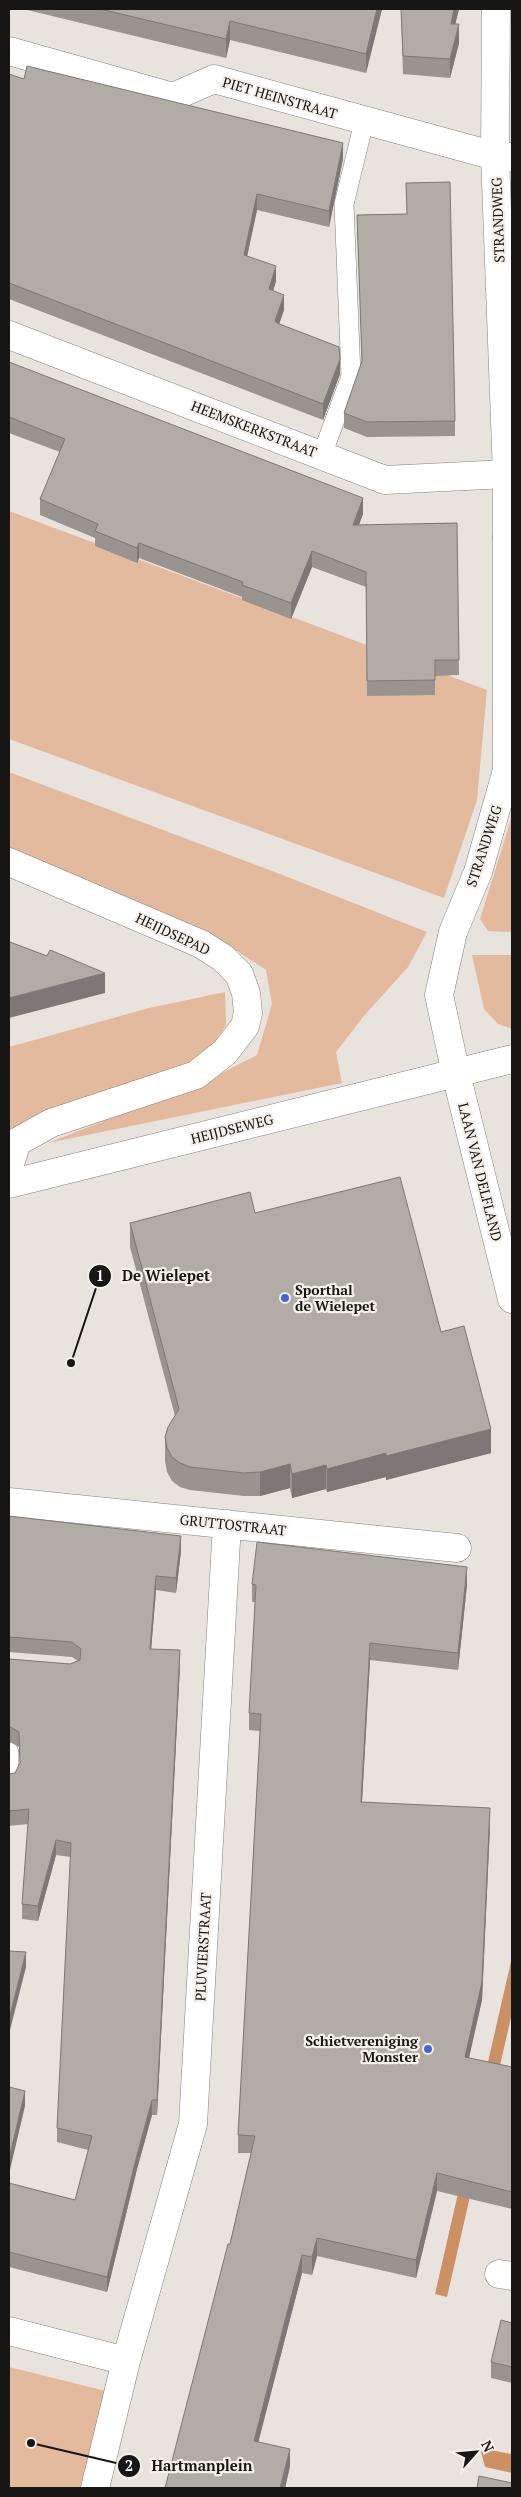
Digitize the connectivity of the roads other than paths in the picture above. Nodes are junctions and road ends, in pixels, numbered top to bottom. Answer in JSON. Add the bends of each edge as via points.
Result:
{"nodes":[{"id":1,"x":501,"y":12,"type":"edge"},
{"id":2,"x":9,"y":51,"type":"edge"},
{"id":3,"x":364,"y":122,"type":"junction"},
{"id":4,"x":504,"y":156,"type":"edge"},
{"id":5,"x":9,"y":335,"type":"edge"},
{"id":6,"x":322,"y":455,"type":"junction"},
{"id":7,"x":507,"y":474,"type":"junction"},
{"id":8,"x":509,"y":538,"type":"edge"},
{"id":9,"x":9,"y":862,"type":"edge"},
{"id":10,"x":512,"y":1059,"type":"edge"},
{"id":11,"x":456,"y":1074,"type":"junction"},
{"id":12,"x":9,"y":1167,"type":"edge"},
{"id":13,"x":9,"y":1184,"type":"edge"},
{"id":14,"x":512,"y":1298,"type":"edge"},
{"id":15,"x":9,"y":1502,"type":"edge"},
{"id":16,"x":227,"y":1524,"type":"junction"},
{"id":17,"x":457,"y":1548,"type":"dead end"},
{"id":18,"x":10,"y":1752,"type":"edge"},
{"id":19,"x":9,"y":1778,"type":"edge"},
{"id":20,"x":9,"y":2331,"type":"edge"},
{"id":21,"x":126,"y":2361,"type":"junction"},
{"id":22,"x":95,"y":2488,"type":"edge"}],
"edges":[{"from":1,"to":4,"type":"street","name":"STRANDWEG"},
{"from":2,"to":3,"type":"street","name":"PIET HEINSTRAAT","via":[[173,97],[214,79]]},
{"from":3,"to":4,"type":"street","name":"PIET HEINSTRAAT"},
{"from":3,"to":6,"type":"lane","via":[[344,204],[351,376]]},
{"from":4,"to":7,"type":"street","name":"STRANDWEG"},
{"from":5,"to":6,"type":"street","name":"HEEMSKERKSTRAAT"},
{"from":6,"to":7,"type":"street","name":"HEEMSKERKSTRAAT","via":[[385,480]]},
{"from":7,"to":8,"type":"street","name":"STRANDWEG"},
{"from":8,"to":11,"type":"street","name":"STRANDWEG","via":[[507,770],[478,872],[453,932],[439,994]]},
{"from":9,"to":12,"type":"street","name":"HEIJDSEPAD","via":[[201,944],[223,958],[239,974],[246,993],[248,1013],[245,1026],[225,1052],[196,1075],[51,1123],[17,1142]]},
{"from":10,"to":11,"type":"street","name":"HEIJDSEWEG"},
{"from":11,"to":13,"type":"street","name":"HEIJDSEWEG"},
{"from":11,"to":14,"type":"street","name":"LAAN VAN DELFLAND"},
{"from":15,"to":16,"type":"street","name":"GRUTTOSTRAAT"},
{"from":16,"to":17,"type":"street","name":"GRUTTOSTRAAT"},
{"from":16,"to":21,"type":"street","name":"PLUVIERSTRAAT","via":[[193,2124]]},
{"from":18,"to":19,"type":"lane"},
{"from":20,"to":21,"type":"street"},
{"from":21,"to":22,"type":"street","name":"PLUVIERSTRAAT"}]}
